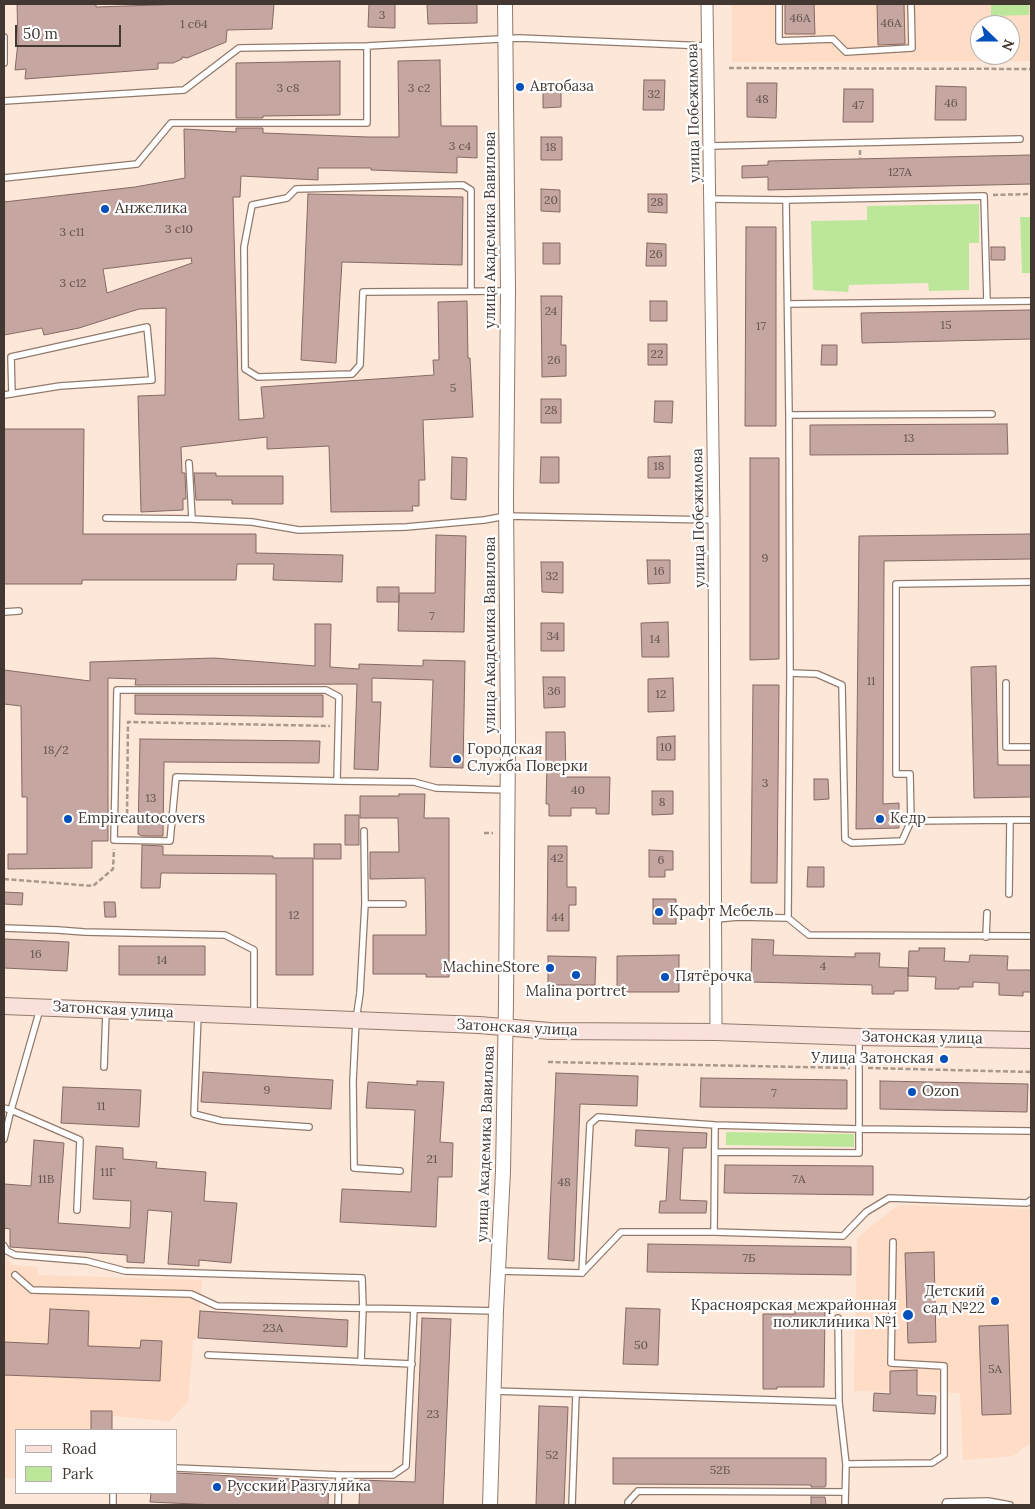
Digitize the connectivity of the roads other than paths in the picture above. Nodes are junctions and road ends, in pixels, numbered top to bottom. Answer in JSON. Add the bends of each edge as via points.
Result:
{"nodes":[{"id":1,"x":505,"y":4,"type":"edge"},
{"id":2,"x":707,"y":4,"type":"edge"},
{"id":3,"x":779,"y":4,"type":"edge"},
{"id":4,"x":911,"y":4,"type":"edge"},
{"id":5,"x":4,"y":38,"type":"edge"},
{"id":6,"x":506,"y":38,"type":"junction"},
{"id":7,"x":366,"y":46,"type":"junction"},
{"id":8,"x":707,"y":46,"type":"junction"},
{"id":9,"x":4,"y":63,"type":"edge"},
{"id":10,"x":4,"y":101,"type":"edge"},
{"id":11,"x":1020,"y":139,"type":"dead end"},
{"id":12,"x":710,"y":146,"type":"junction"},
{"id":13,"x":4,"y":178,"type":"edge"},
{"id":14,"x":710,"y":199,"type":"junction"},
{"id":15,"x":786,"y":200,"type":"junction"},
{"id":16,"x":471,"y":290,"type":"junction"},
{"id":17,"x":508,"y":291,"type":"junction"},
{"id":18,"x":987,"y":301,"type":"junction"},
{"id":19,"x":1031,"y":301,"type":"edge"},
{"id":20,"x":788,"y":304,"type":"junction"},
{"id":21,"x":12,"y":394,"type":"junction"},
{"id":22,"x":4,"y":395,"type":"edge"},
{"id":23,"x":992,"y":414,"type":"dead end"},
{"id":24,"x":789,"y":415,"type":"junction"},
{"id":25,"x":189,"y":463,"type":"dead end"},
{"id":26,"x":506,"y":516,"type":"junction"},
{"id":27,"x":106,"y":518,"type":"dead end"},
{"id":28,"x":192,"y":519,"type":"junction"},
{"id":29,"x":714,"y":520,"type":"junction"},
{"id":30,"x":1031,"y":582,"type":"edge"},
{"id":31,"x":19,"y":611,"type":"dead end"},
{"id":32,"x":4,"y":612,"type":"edge"},
{"id":33,"x":790,"y":674,"type":"junction"},
{"id":34,"x":1006,"y":683,"type":"dead end"},
{"id":35,"x":1031,"y":747,"type":"edge"},
{"id":36,"x":337,"y":782,"type":"junction"},
{"id":37,"x":508,"y":790,"type":"junction"},
{"id":38,"x":1010,"y":820,"type":"junction"},
{"id":39,"x":1031,"y":820,"type":"edge"},
{"id":40,"x":911,"y":821,"type":"junction"},
{"id":41,"x":364,"y":832,"type":"dead end"},
{"id":42,"x":1009,"y":894,"type":"dead end"},
{"id":43,"x":365,"y":904,"type":"junction"},
{"id":44,"x":403,"y":904,"type":"dead end"},
{"id":45,"x":986,"y":913,"type":"dead end"},
{"id":46,"x":788,"y":918,"type":"junction"},
{"id":47,"x":717,"y":919,"type":"junction"},
{"id":48,"x":4,"y":928,"type":"edge"},
{"id":49,"x":1031,"y":936,"type":"edge"},
{"id":50,"x":986,"y":937,"type":"junction"},
{"id":51,"x":4,"y":1006,"type":"edge"},
{"id":52,"x":40,"y":1007,"type":"junction"},
{"id":53,"x":106,"y":1010,"type":"junction"},
{"id":54,"x":198,"y":1014,"type":"junction"},
{"id":55,"x":254,"y":1017,"type":"junction"},
{"id":56,"x":356,"y":1020,"type":"junction"},
{"id":57,"x":506,"y":1028,"type":"junction"},
{"id":58,"x":716,"y":1032,"type":"junction"},
{"id":59,"x":859,"y":1037,"type":"junction"},
{"id":60,"x":1031,"y":1040,"type":"edge"},
{"id":61,"x":104,"y":1066,"type":"dead end"},
{"id":62,"x":4,"y":1108,"type":"edge"},
{"id":63,"x":12,"y":1110,"type":"junction"},
{"id":64,"x":716,"y":1125,"type":"junction"},
{"id":65,"x":309,"y":1127,"type":"dead end"},
{"id":66,"x":858,"y":1129,"type":"junction"},
{"id":67,"x":1031,"y":1131,"type":"edge"},
{"id":68,"x":4,"y":1139,"type":"edge"},
{"id":69,"x":714,"y":1152,"type":"junction"},
{"id":70,"x":400,"y":1171,"type":"dead end"},
{"id":71,"x":1031,"y":1200,"type":"edge"},
{"id":72,"x":77,"y":1210,"type":"dead end"},
{"id":73,"x":714,"y":1232,"type":"junction"},
{"id":74,"x":893,"y":1242,"type":"dead end"},
{"id":75,"x":4,"y":1246,"type":"edge"},
{"id":76,"x":498,"y":1271,"type":"junction"},
{"id":77,"x":582,"y":1273,"type":"junction"},
{"id":78,"x":15,"y":1275,"type":"dead end"},
{"id":79,"x":363,"y":1308,"type":"junction"},
{"id":80,"x":414,"y":1309,"type":"junction"},
{"id":81,"x":496,"y":1311,"type":"junction"},
{"id":82,"x":838,"y":1318,"type":"dead end"},
{"id":83,"x":208,"y":1355,"type":"dead end"},
{"id":84,"x":361,"y":1362,"type":"junction"},
{"id":85,"x":412,"y":1364,"type":"junction"},
{"id":86,"x":493,"y":1391,"type":"junction"},
{"id":87,"x":576,"y":1394,"type":"junction"},
{"id":88,"x":839,"y":1402,"type":"junction"},
{"id":89,"x":846,"y":1464,"type":"junction"},
{"id":90,"x":178,"y":1468,"type":"edge"},
{"id":91,"x":339,"y":1475,"type":"junction"},
{"id":92,"x":845,"y":1492,"type":"junction"},
{"id":93,"x":338,"y":1505,"type":"edge"},
{"id":94,"x":490,"y":1505,"type":"edge"},
{"id":95,"x":572,"y":1505,"type":"edge"},
{"id":96,"x":628,"y":1505,"type":"edge"},
{"id":97,"x":844,"y":1505,"type":"edge"},
{"id":98,"x":946,"y":1505,"type":"edge"},
{"id":99,"x":1010,"y":1505,"type":"edge"}],
"edges":[{"from":1,"to":6,"type":"street","name":"улица Академика Вавилова"},
{"from":2,"to":8,"type":"street","name":"улица Побежимова"},
{"from":3,"to":4,"type":"lane","via":[[779,41],[833,39],[846,52],[912,48]]},
{"from":5,"to":9,"type":"lane"},
{"from":6,"to":7,"type":"lane"},
{"from":6,"to":8,"type":"lane"},
{"from":6,"to":17,"type":"street","name":"улица Академика Вавилова"},
{"from":7,"to":10,"type":"lane","via":[[240,48],[184,90]]},
{"from":7,"to":13,"type":"lane","via":[[367,123],[171,123],[137,164]]},
{"from":8,"to":12,"type":"street","name":"улица Побежимова"},
{"from":11,"to":12,"type":"lane"},
{"from":12,"to":14,"type":"street","name":"улица Побежимова"},
{"from":14,"to":15,"type":"lane"},
{"from":14,"to":29,"type":"street","name":"улица Побежимова"},
{"from":15,"to":18,"type":"lane","via":[[984,196]]},
{"from":15,"to":20,"type":"lane"},
{"from":16,"to":16,"type":"lane","via":[[363,292],[360,365],[352,374],[258,378],[245,369],[244,247],[252,205],[287,198],[296,189],[463,185],[471,190]]},
{"from":16,"to":17,"type":"lane"},
{"from":17,"to":26,"type":"street","name":"улица Академика Вавилова"},
{"from":18,"to":19,"type":"lane"},
{"from":18,"to":20,"type":"lane"},
{"from":20,"to":24,"type":"lane"},
{"from":21,"to":21,"type":"lane","via":[[60,386],[152,380],[147,328],[11,357]]},
{"from":21,"to":22,"type":"lane"},
{"from":23,"to":24,"type":"lane"},
{"from":24,"to":33,"type":"lane"},
{"from":25,"to":28,"type":"lane"},
{"from":26,"to":28,"type":"lane","via":[[406,527],[299,530],[252,522]]},
{"from":26,"to":29,"type":"lane"},
{"from":26,"to":37,"type":"street","name":"улица Академика Вавилова"},
{"from":27,"to":28,"type":"lane"},
{"from":29,"to":47,"type":"street","name":"улица Побежимова"},
{"from":30,"to":40,"type":"lane","via":[[896,584],[896,774],[910,774]]},
{"from":31,"to":32,"type":"lane"},
{"from":33,"to":40,"type":"lane","via":[[817,674],[842,685],[845,840],[852,843],[902,841]]},
{"from":33,"to":46,"type":"lane"},
{"from":34,"to":35,"type":"lane","via":[[1006,747]]},
{"from":36,"to":36,"type":"lane","via":[[339,697],[326,690],[117,690],[114,840],[170,841],[176,777]]},
{"from":36,"to":37,"type":"lane","via":[[414,782],[436,788]]},
{"from":37,"to":57,"type":"street","name":"улица Академика Вавилова"},
{"from":38,"to":39,"type":"lane"},
{"from":38,"to":40,"type":"lane"},
{"from":38,"to":42,"type":"lane"},
{"from":41,"to":43,"type":"lane"},
{"from":43,"to":44,"type":"lane"},
{"from":43,"to":56,"type":"lane"},
{"from":45,"to":50,"type":"lane"},
{"from":46,"to":47,"type":"lane"},
{"from":46,"to":50,"type":"lane","via":[[809,935]]},
{"from":47,"to":58,"type":"street","name":"улица Побежимова"},
{"from":48,"to":55,"type":"lane","via":[[225,935],[254,950]]},
{"from":49,"to":50,"type":"lane"},
{"from":51,"to":52,"type":"main road","name":"Затонская улица"},
{"from":52,"to":53,"type":"main road","name":"Затонская улица"},
{"from":52,"to":63,"type":"lane"},
{"from":53,"to":54,"type":"main road","name":"Затонская улица"},
{"from":53,"to":61,"type":"lane"},
{"from":54,"to":55,"type":"main road","name":"Затонская улица"},
{"from":54,"to":65,"type":"lane","via":[[194,1114],[222,1121]]},
{"from":55,"to":56,"type":"main road","name":"Затонская улица"},
{"from":56,"to":57,"type":"main road","name":"Затонская улица"},
{"from":56,"to":70,"type":"lane","via":[[354,1168]]},
{"from":57,"to":58,"type":"main road","name":"Затонская улица"},
{"from":57,"to":76,"type":"street","name":"улица Академика Вавилова"},
{"from":58,"to":59,"type":"main road","name":"Затонская улица"},
{"from":59,"to":60,"type":"main road","name":"Затонская улица"},
{"from":59,"to":66,"type":"lane"},
{"from":62,"to":63,"type":"lane"},
{"from":63,"to":68,"type":"lane"},
{"from":63,"to":72,"type":"lane","via":[[80,1140]]},
{"from":64,"to":66,"type":"lane"},
{"from":64,"to":69,"type":"lane"},
{"from":64,"to":77,"type":"lane","via":[[598,1117],[590,1124]]},
{"from":66,"to":67,"type":"lane"},
{"from":66,"to":69,"type":"lane","via":[[858,1153]]},
{"from":69,"to":73,"type":"lane"},
{"from":71,"to":73,"type":"lane","via":[[889,1198],[866,1212],[843,1236]]},
{"from":73,"to":77,"type":"lane","via":[[621,1232]]},
{"from":74,"to":89,"type":"lane","via":[[891,1363],[944,1366],[944,1455],[932,1463]]},
{"from":75,"to":79,"type":"lane","via":[[15,1255],[87,1261],[125,1271],[362,1278]]},
{"from":76,"to":77,"type":"lane"},
{"from":76,"to":81,"type":"street","name":"улица Академика Вавилова"},
{"from":78,"to":79,"type":"lane","via":[[32,1290],[191,1294],[217,1306]]},
{"from":79,"to":80,"type":"lane"},
{"from":79,"to":84,"type":"lane"},
{"from":80,"to":81,"type":"lane"},
{"from":80,"to":85,"type":"lane"},
{"from":81,"to":86,"type":"street","name":"улица Академика Вавилова"},
{"from":82,"to":88,"type":"lane"},
{"from":83,"to":84,"type":"lane"},
{"from":84,"to":85,"type":"lane"},
{"from":85,"to":91,"type":"lane","via":[[406,1466],[393,1475]]},
{"from":86,"to":87,"type":"lane"},
{"from":86,"to":94,"type":"street","name":"улица Академика Вавилова"},
{"from":87,"to":88,"type":"lane"},
{"from":87,"to":95,"type":"lane"},
{"from":88,"to":89,"type":"lane"},
{"from":89,"to":92,"type":"lane"},
{"from":90,"to":91,"type":"lane"},
{"from":91,"to":93,"type":"lane"},
{"from":92,"to":96,"type":"lane","via":[[638,1491]]},
{"from":92,"to":97,"type":"lane"},
{"from":98,"to":99,"type":"lane","via":[[946,1502],[988,1501]]}]}
